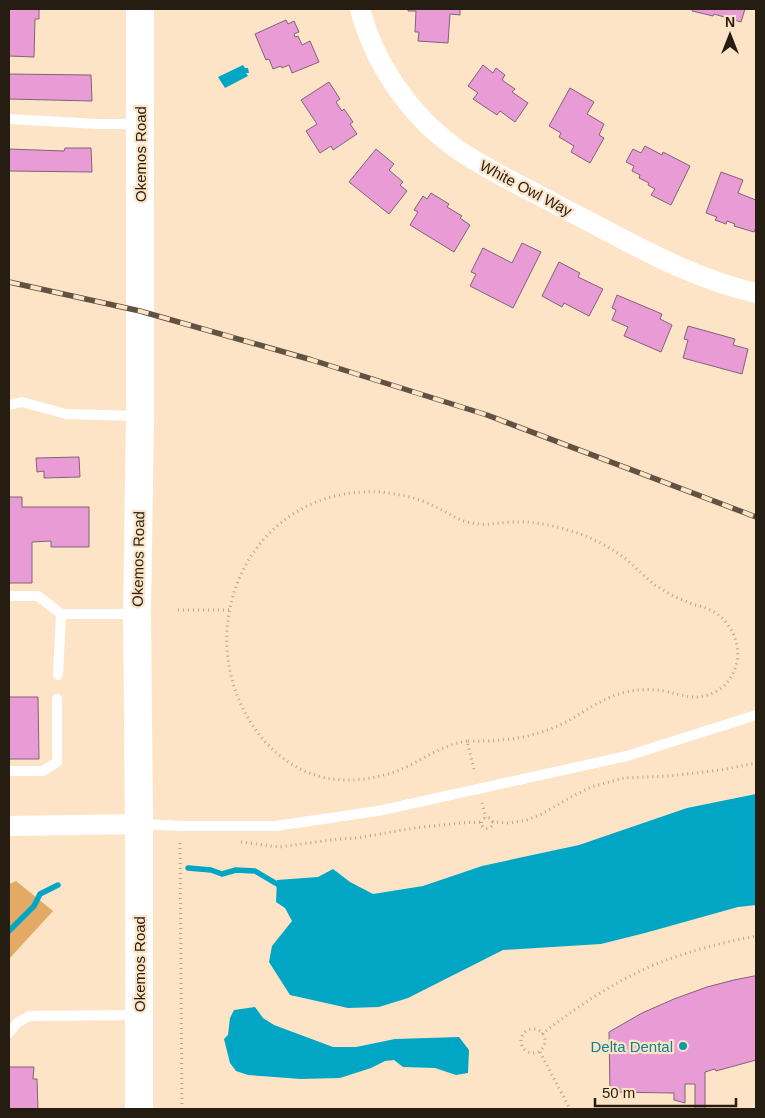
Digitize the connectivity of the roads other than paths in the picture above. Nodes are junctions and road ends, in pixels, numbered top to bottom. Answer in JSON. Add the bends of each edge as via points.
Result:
{"nodes":[{"id":1,"x":140,"y":9,"type":"edge"},
{"id":2,"x":360,"y":9,"type":"edge"},
{"id":3,"x":9,"y":119,"type":"edge"},
{"id":4,"x":140,"y":124,"type":"junction"},
{"id":5,"x":756,"y":293,"type":"edge"},
{"id":6,"x":9,"y":405,"type":"edge"},
{"id":7,"x":140,"y":416,"type":"junction"},
{"id":8,"x":9,"y":596,"type":"edge"},
{"id":9,"x":61,"y":614,"type":"junction"},
{"id":10,"x":137,"y":614,"type":"junction"},
{"id":11,"x":58,"y":675,"type":"dead end"},
{"id":12,"x":57,"y":699,"type":"dead end"},
{"id":13,"x":756,"y":715,"type":"edge"},
{"id":14,"x":9,"y":772,"type":"edge"},
{"id":15,"x":139,"y":824,"type":"junction"},
{"id":16,"x":9,"y":826,"type":"edge"},
{"id":17,"x":139,"y":1015,"type":"junction"},
{"id":18,"x":9,"y":1033,"type":"edge"},
{"id":19,"x":139,"y":1109,"type":"edge"}],
"edges":[{"from":1,"to":4,"type":"main road","name":"Okemos Road"},
{"from":2,"to":5,"type":"street","name":"White Owl Way","via":[[371,41],[392,82],[421,118],[452,146],[488,169],[660,259],[720,283]]},
{"from":3,"to":4,"type":"lane"},
{"from":4,"to":7,"type":"main road","name":"Okemos Road"},
{"from":6,"to":7,"type":"lane","via":[[22,402],[66,414]]},
{"from":7,"to":10,"type":"main road","name":"Okemos Road"},
{"from":8,"to":9,"type":"lane","via":[[38,596]]},
{"from":9,"to":10,"type":"lane"},
{"from":9,"to":11,"type":"lane"},
{"from":10,"to":15,"type":"main road","name":"Okemos Road"},
{"from":12,"to":14,"type":"lane","via":[[57,762],[43,771]]},
{"from":13,"to":15,"type":"lane","via":[[626,756],[378,811],[276,826]]},
{"from":15,"to":16,"type":"street"},
{"from":15,"to":17,"type":"main road","name":"Okemos Road"},
{"from":17,"to":18,"type":"lane","via":[[29,1016]]},
{"from":17,"to":19,"type":"main road","name":"Okemos Road"}]}
